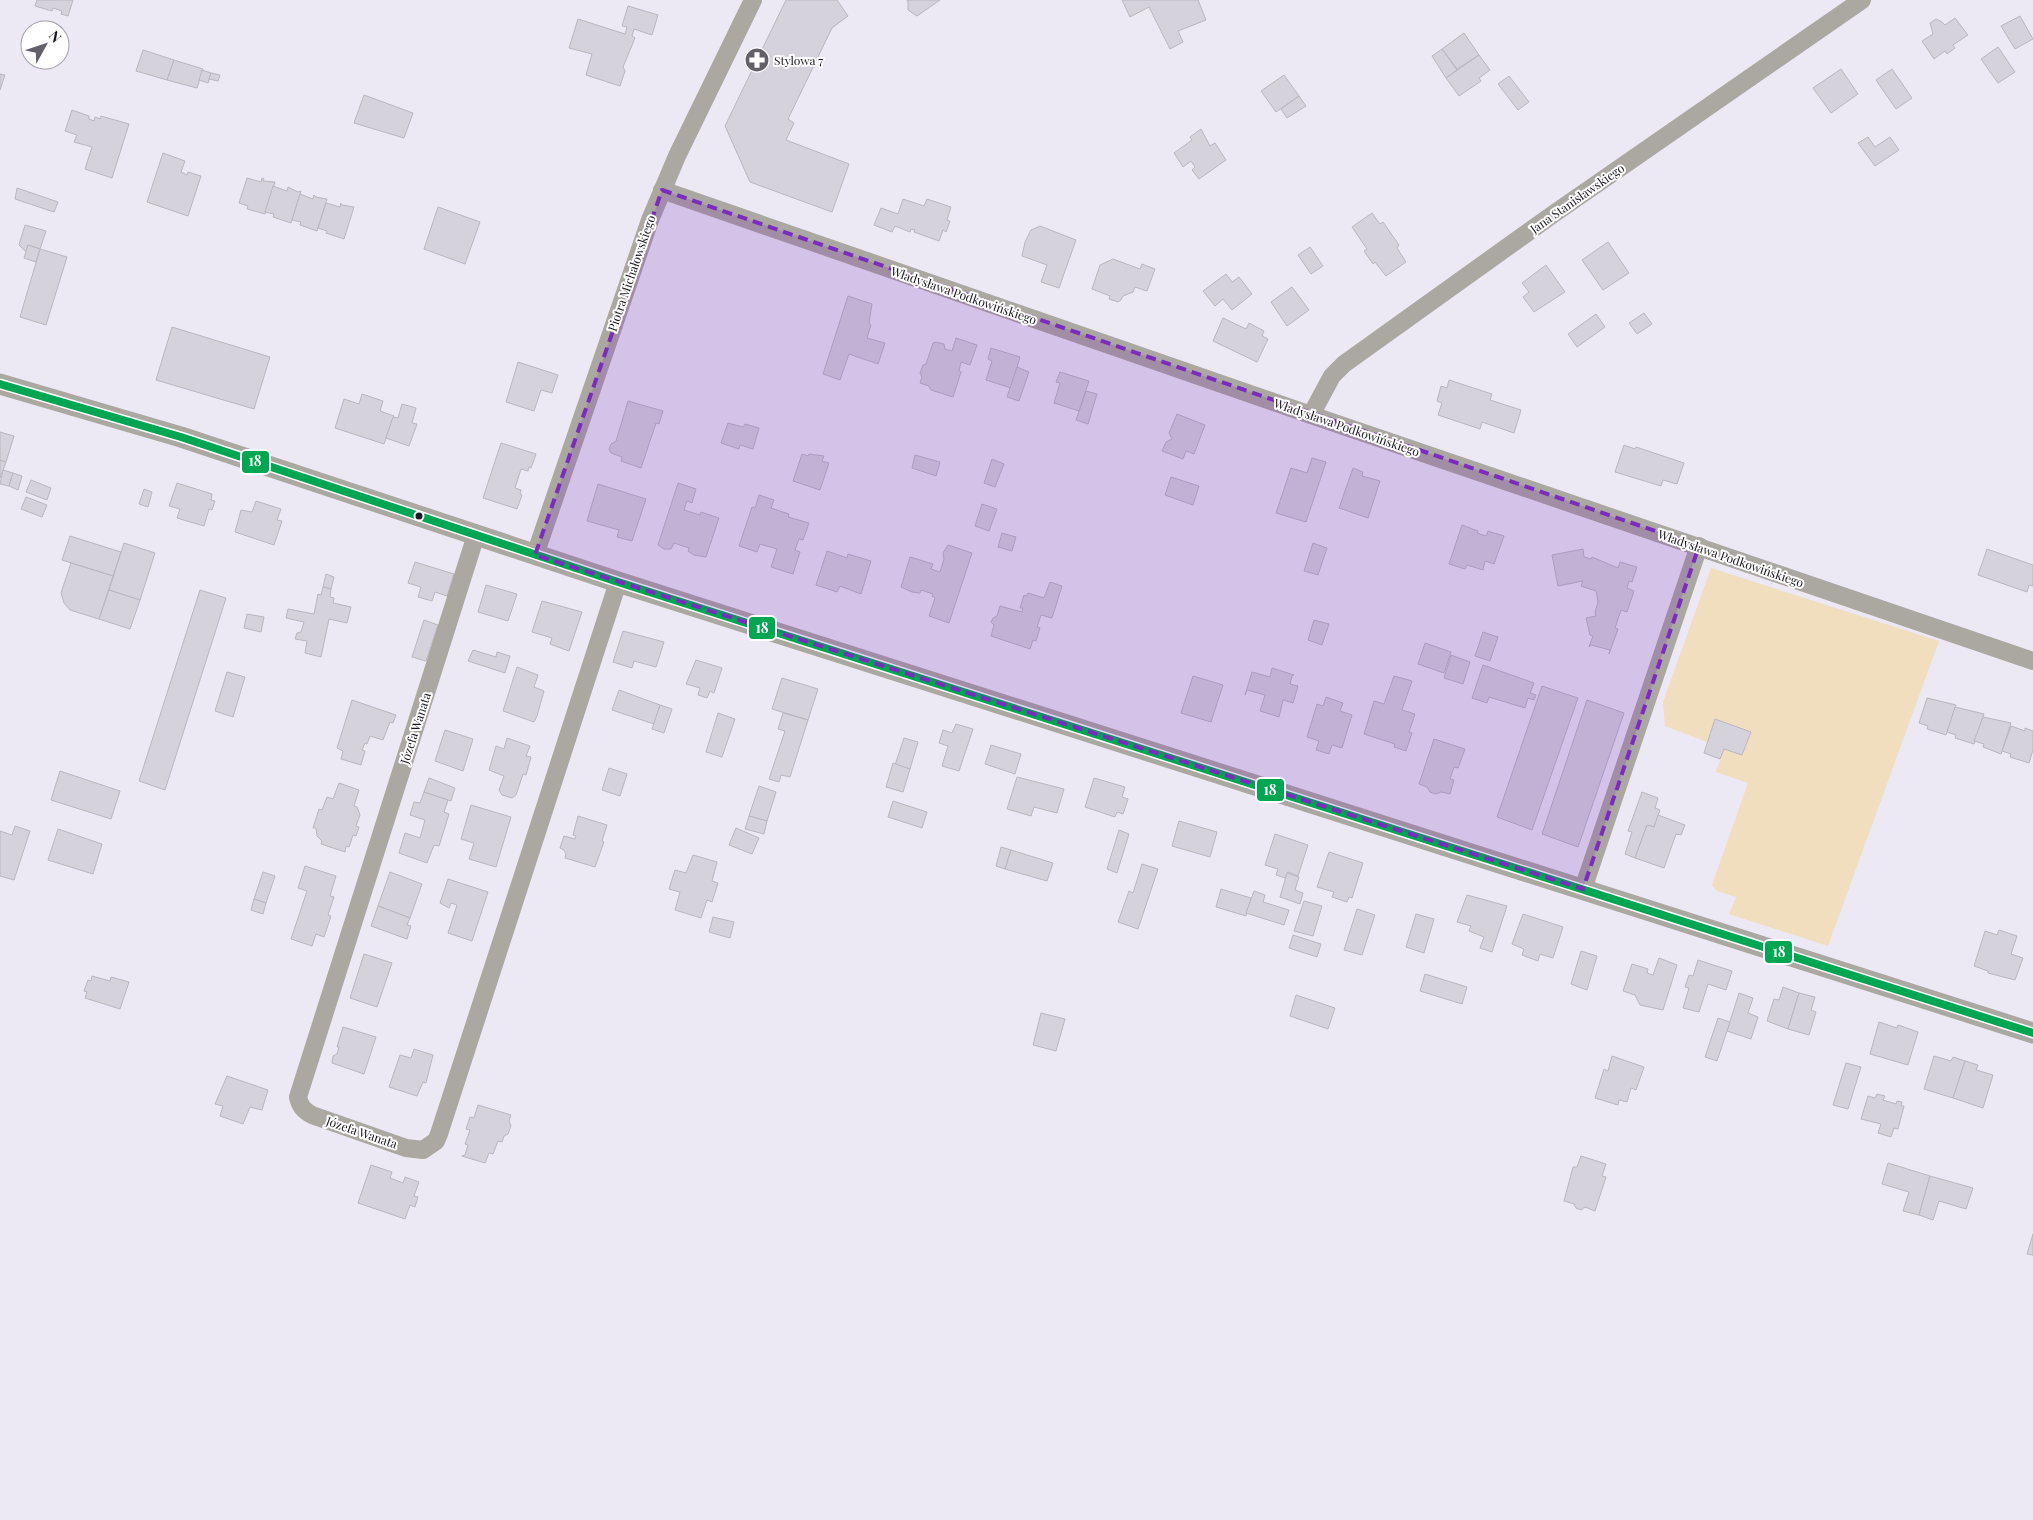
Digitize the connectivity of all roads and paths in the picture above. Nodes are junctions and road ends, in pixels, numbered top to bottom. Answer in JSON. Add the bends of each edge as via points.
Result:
{"nodes":[{"id":1,"x":752,"y":0,"type":"edge"},
{"id":2,"x":1862,"y":0,"type":"edge"},
{"id":3,"x":662,"y":190,"type":"junction"},
{"id":4,"x":0,"y":384,"type":"edge"},
{"id":5,"x":1311,"y":415,"type":"junction"},
{"id":6,"x":476,"y":536,"type":"junction"},
{"id":7,"x":1700,"y":546,"type":"junction"},
{"id":8,"x":535,"y":556,"type":"junction"},
{"id":9,"x":618,"y":582,"type":"junction"},
{"id":10,"x":2033,"y":661,"type":"edge"},
{"id":11,"x":1583,"y":889,"type":"junction"},
{"id":12,"x":2033,"y":1033,"type":"edge"}],
"edges":[{"from":1,"to":3,"type":"street","name":"Piotra Michałowskiego"},
{"from":2,"to":5,"type":"street","name":"Jana Stanisławskiego","via":[[1560,209],[1344,364],[1327,384]]},
{"from":3,"to":5,"type":"street","name":"Władysława Podkowińskiego"},
{"from":3,"to":8,"type":"street","name":"Piotra Michałowskiego","via":[[638,251]]},
{"from":4,"to":6,"type":"street","via":[[191,440]]},
{"from":5,"to":7,"type":"street","name":"Władysława Podkowińskiego"},
{"from":6,"to":8,"type":"street"},
{"from":6,"to":9,"type":"street","name":"Józefa Wanata","via":[[298,1097],[305,1111],[406,1148],[423,1150],[436,1141],[439,1134]]},
{"from":7,"to":10,"type":"street","name":"Władysława Podkowińskiego"},
{"from":7,"to":11,"type":"street"},
{"from":8,"to":9,"type":"street"},
{"from":9,"to":11,"type":"street"},
{"from":11,"to":12,"type":"street"}]}
